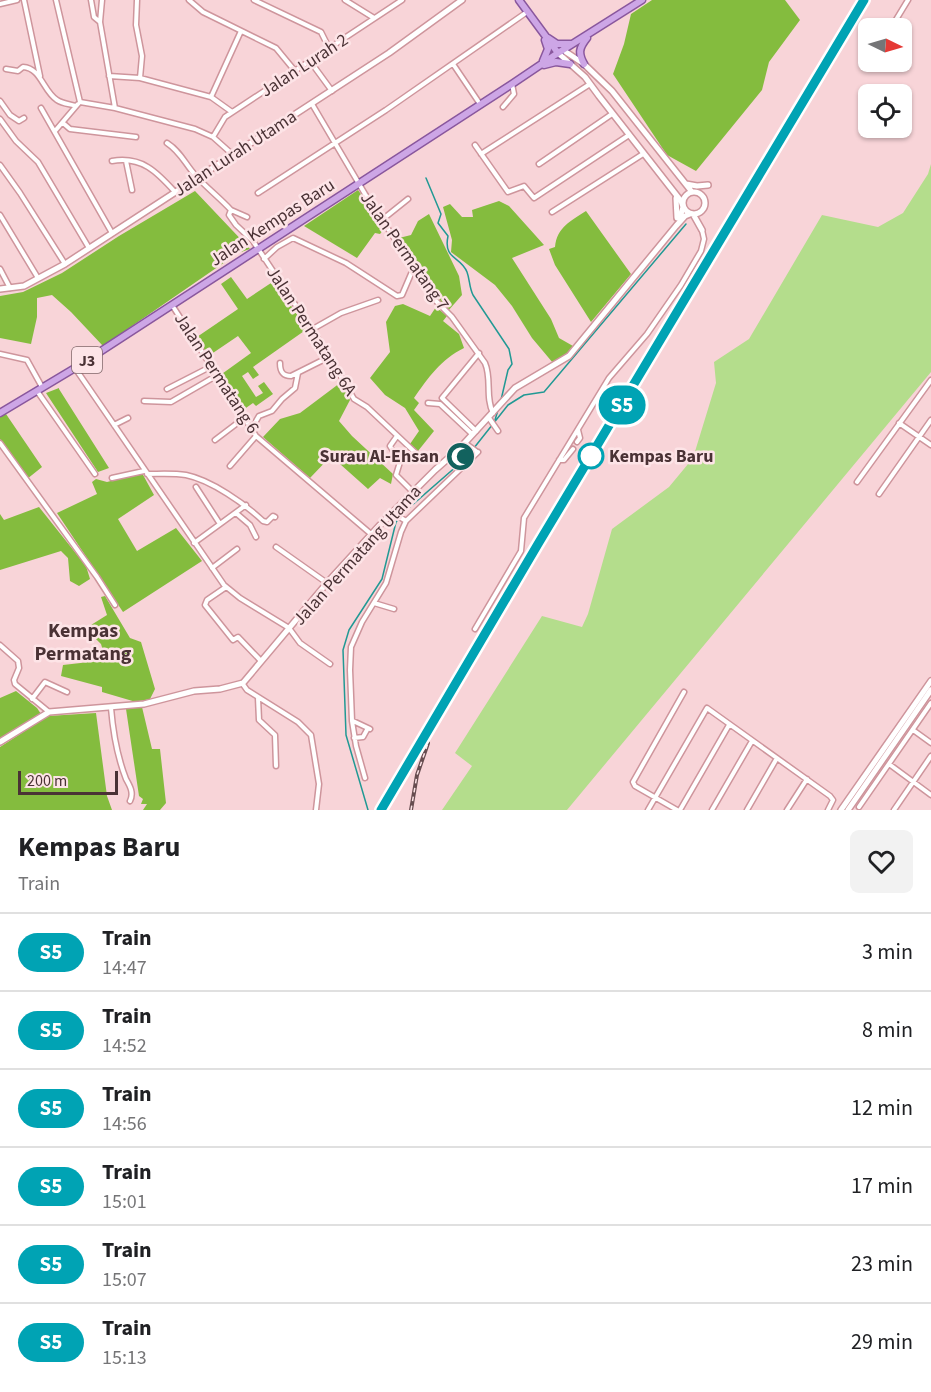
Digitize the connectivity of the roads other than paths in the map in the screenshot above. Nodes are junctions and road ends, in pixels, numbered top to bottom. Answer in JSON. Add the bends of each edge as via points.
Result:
{"nodes":[{"id":1,"x":16,"y":0,"type":"edge"},
{"id":2,"x":24,"y":0,"type":"edge"},
{"id":3,"x":56,"y":0,"type":"edge"},
{"id":4,"x":91,"y":0,"type":"edge"},
{"id":5,"x":102,"y":0,"type":"edge"},
{"id":6,"x":137,"y":0,"type":"edge"},
{"id":7,"x":189,"y":0,"type":"edge"},
{"id":8,"x":254,"y":0,"type":"edge"},
{"id":9,"x":272,"y":0,"type":"edge"},
{"id":10,"x":345,"y":0,"type":"edge"},
{"id":11,"x":402,"y":0,"type":"edge"},
{"id":12,"x":461,"y":0,"type":"edge"},
{"id":13,"x":519,"y":0,"type":"edge"},
{"id":14,"x":642,"y":0,"type":"edge"},
{"id":15,"x":908,"y":0,"type":"edge"},
{"id":16,"x":0,"y":4,"type":"edge"},
{"id":17,"x":268,"y":7,"type":"junction"},
{"id":18,"x":528,"y":11,"type":"junction"},
{"id":19,"x":374,"y":18,"type":"junction"},
{"id":20,"x":897,"y":18,"type":"edge"},
{"id":21,"x":100,"y":22,"type":"junction"},
{"id":22,"x":242,"y":31,"type":"junction"},
{"id":23,"x":591,"y":33,"type":"junction"},
{"id":24,"x":543,"y":34,"type":"junction"},
{"id":25,"x":573,"y":44,"type":"junction"},
{"id":26,"x":329,"y":48,"type":"junction"},
{"id":27,"x":560,"y":51,"type":"junction"},
{"id":28,"x":310,"y":61,"type":"junction"},
{"id":29,"x":453,"y":64,"type":"junction"},
{"id":30,"x":570,"y":64,"type":"junction"},
{"id":31,"x":584,"y":64,"type":"junction"},
{"id":32,"x":539,"y":67,"type":"junction"},
{"id":33,"x":6,"y":69,"type":"dead end"},
{"id":34,"x":295,"y":71,"type":"junction"},
{"id":35,"x":40,"y":76,"type":"junction"},
{"id":36,"x":109,"y":76,"type":"junction"},
{"id":37,"x":140,"y":78,"type":"junction"},
{"id":38,"x":512,"y":84,"type":"junction"},
{"id":39,"x":590,"y":84,"type":"junction"},
{"id":40,"x":332,"y":91,"type":"junction"},
{"id":41,"x":212,"y":97,"type":"junction"},
{"id":42,"x":0,"y":99,"type":"edge"},
{"id":43,"x":78,"y":104,"type":"junction"},
{"id":44,"x":312,"y":104,"type":"junction"},
{"id":45,"x":481,"y":105,"type":"junction"},
{"id":46,"x":503,"y":107,"type":"dead end"},
{"id":47,"x":41,"y":108,"type":"dead end"},
{"id":48,"x":115,"y":108,"type":"junction"},
{"id":49,"x":232,"y":112,"type":"junction"},
{"id":50,"x":612,"y":114,"type":"junction"},
{"id":51,"x":24,"y":118,"type":"dead end"},
{"id":52,"x":0,"y":119,"type":"edge"},
{"id":53,"x":63,"y":123,"type":"junction"},
{"id":54,"x":55,"y":131,"type":"junction"},
{"id":55,"x":628,"y":135,"type":"junction"},
{"id":56,"x":136,"y":137,"type":"dead end"},
{"id":57,"x":213,"y":137,"type":"junction"},
{"id":58,"x":335,"y":142,"type":"junction"},
{"id":59,"x":167,"y":143,"type":"dead end"},
{"id":60,"x":475,"y":145,"type":"dead end"},
{"id":61,"x":232,"y":154,"type":"junction"},
{"id":62,"x":481,"y":154,"type":"junction"},
{"id":63,"x":643,"y":154,"type":"junction"},
{"id":64,"x":112,"y":161,"type":"dead end"},
{"id":65,"x":126,"y":161,"type":"junction"},
{"id":66,"x":539,"y":164,"type":"dead end"},
{"id":67,"x":0,"y":165,"type":"edge"},
{"id":68,"x":197,"y":178,"type":"junction"},
{"id":69,"x":359,"y":183,"type":"junction"},
{"id":70,"x":684,"y":183,"type":"junction"},
{"id":71,"x":708,"y":185,"type":"junction"},
{"id":72,"x":132,"y":190,"type":"dead end"},
{"id":73,"x":175,"y":192,"type":"junction"},
{"id":74,"x":693,"y":192,"type":"junction"},
{"id":75,"x":258,"y":193,"type":"dead end"},
{"id":76,"x":676,"y":195,"type":"junction"},
{"id":77,"x":408,"y":199,"type":"dead end"},
{"id":78,"x":704,"y":199,"type":"junction"},
{"id":79,"x":683,"y":207,"type":"junction"},
{"id":80,"x":231,"y":210,"type":"junction"},
{"id":81,"x":552,"y":212,"type":"dead end"},
{"id":82,"x":701,"y":212,"type":"junction"},
{"id":83,"x":691,"y":214,"type":"junction"},
{"id":84,"x":0,"y":215,"type":"edge"},
{"id":85,"x":247,"y":217,"type":"dead end"},
{"id":86,"x":383,"y":219,"type":"junction"},
{"id":87,"x":676,"y":225,"type":"junction"},
{"id":88,"x":702,"y":230,"type":"junction"},
{"id":89,"x":112,"y":233,"type":"junction"},
{"id":90,"x":89,"y":248,"type":"junction"},
{"id":91,"x":258,"y":251,"type":"junction"},
{"id":92,"x":264,"y":259,"type":"junction"},
{"id":93,"x":65,"y":264,"type":"junction"},
{"id":94,"x":414,"y":267,"type":"junction"},
{"id":95,"x":0,"y":269,"type":"edge"},
{"id":96,"x":38,"y":279,"type":"junction"},
{"id":97,"x":10,"y":288,"type":"junction"},
{"id":98,"x":0,"y":289,"type":"edge"},
{"id":99,"x":378,"y":300,"type":"dead end"},
{"id":100,"x":172,"y":305,"type":"junction"},
{"id":101,"x":311,"y":330,"type":"junction"},
{"id":102,"x":479,"y":353,"type":"junction"},
{"id":103,"x":0,"y":354,"type":"edge"},
{"id":104,"x":329,"y":357,"type":"junction"},
{"id":105,"x":280,"y":363,"type":"dead end"},
{"id":106,"x":210,"y":367,"type":"junction"},
{"id":107,"x":75,"y":368,"type":"junction"},
{"id":108,"x":298,"y":373,"type":"junction"},
{"id":109,"x":216,"y":376,"type":"junction"},
{"id":110,"x":931,"y":380,"type":"edge"},
{"id":111,"x":167,"y":389,"type":"dead end"},
{"id":112,"x":40,"y":390,"type":"junction"},
{"id":113,"x":144,"y":401,"type":"dead end"},
{"id":114,"x":428,"y":403,"type":"dead end"},
{"id":115,"x":0,"y":413,"type":"edge"},
{"id":116,"x":492,"y":415,"type":"junction"},
{"id":117,"x":128,"y":418,"type":"dead end"},
{"id":118,"x":244,"y":418,"type":"junction"},
{"id":119,"x":931,"y":420,"type":"edge"},
{"id":120,"x":899,"y":423,"type":"junction"},
{"id":121,"x":114,"y":425,"type":"junction"},
{"id":122,"x":252,"y":429,"type":"junction"},
{"id":123,"x":498,"y":429,"type":"dead end"},
{"id":124,"x":578,"y":429,"type":"junction"},
{"id":125,"x":475,"y":433,"type":"junction"},
{"id":126,"x":256,"y":436,"type":"junction"},
{"id":127,"x":397,"y":436,"type":"junction"},
{"id":128,"x":919,"y":436,"type":"junction"},
{"id":129,"x":215,"y":440,"type":"dead end"},
{"id":130,"x":577,"y":442,"type":"dead end"},
{"id":131,"x":0,"y":443,"type":"edge"},
{"id":132,"x":467,"y":445,"type":"junction"},
{"id":133,"x":931,"y":445,"type":"edge"},
{"id":134,"x":573,"y":449,"type":"dead end"},
{"id":135,"x":421,"y":458,"type":"dead end"},
{"id":136,"x":559,"y":459,"type":"junction"},
{"id":137,"x":230,"y":466,"type":"dead end"},
{"id":138,"x":145,"y":472,"type":"junction"},
{"id":139,"x":95,"y":474,"type":"dead end"},
{"id":140,"x":112,"y":478,"type":"dead end"},
{"id":141,"x":857,"y":482,"type":"dead end"},
{"id":142,"x":196,"y":487,"type":"dead end"},
{"id":143,"x":413,"y":492,"type":"junction"},
{"id":144,"x":879,"y":494,"type":"dead end"},
{"id":145,"x":246,"y":506,"type":"junction"},
{"id":146,"x":236,"y":513,"type":"junction"},
{"id":147,"x":394,"y":514,"type":"junction"},
{"id":148,"x":275,"y":517,"type":"dead end"},
{"id":149,"x":405,"y":521,"type":"junction"},
{"id":150,"x":220,"y":524,"type":"junction"},
{"id":151,"x":371,"y":534,"type":"junction"},
{"id":152,"x":256,"y":537,"type":"dead end"},
{"id":153,"x":194,"y":543,"type":"junction"},
{"id":154,"x":276,"y":547,"type":"dead end"},
{"id":155,"x":237,"y":549,"type":"dead end"},
{"id":156,"x":212,"y":568,"type":"junction"},
{"id":157,"x":327,"y":583,"type":"junction"},
{"id":158,"x":226,"y":587,"type":"junction"},
{"id":159,"x":374,"y":603,"type":"junction"},
{"id":160,"x":115,"y":605,"type":"dead end"},
{"id":161,"x":394,"y":609,"type":"dead end"},
{"id":162,"x":289,"y":628,"type":"junction"},
{"id":163,"x":475,"y":629,"type":"dead end"},
{"id":164,"x":0,"y":645,"type":"edge"},
{"id":165,"x":261,"y":661,"type":"junction"},
{"id":166,"x":330,"y":664,"type":"dead end"},
{"id":167,"x":931,"y":681,"type":"edge"},
{"id":168,"x":242,"y":683,"type":"junction"},
{"id":169,"x":931,"y":690,"type":"edge"},
{"id":170,"x":67,"y":692,"type":"dead end"},
{"id":171,"x":684,"y":692,"type":"dead end"},
{"id":172,"x":258,"y":697,"type":"junction"},
{"id":173,"x":32,"y":699,"type":"junction"},
{"id":174,"x":931,"y":704,"type":"edge"},
{"id":175,"x":111,"y":708,"type":"junction"},
{"id":176,"x":49,"y":712,"type":"junction"},
{"id":177,"x":352,"y":721,"type":"junction"},
{"id":178,"x":729,"y":724,"type":"junction"},
{"id":179,"x":912,"y":730,"type":"junction"},
{"id":180,"x":354,"y":738,"type":"junction"},
{"id":181,"x":752,"y":741,"type":"junction"},
{"id":182,"x":0,"y":742,"type":"edge"},
{"id":183,"x":931,"y":743,"type":"edge"},
{"id":184,"x":931,"y":756,"type":"edge"},
{"id":185,"x":777,"y":758,"type":"junction"},
{"id":186,"x":889,"y":764,"type":"junction"},
{"id":187,"x":276,"y":766,"type":"dead end"},
{"id":188,"x":366,"y":778,"type":"dead end"},
{"id":189,"x":807,"y":779,"type":"junction"},
{"id":190,"x":913,"y":782,"type":"junction"},
{"id":191,"x":931,"y":795,"type":"edge"},
{"id":192,"x":655,"y":798,"type":"junction"},
{"id":193,"x":130,"y":801,"type":"dead end"},
{"id":194,"x":859,"y":807,"type":"dead end"},
{"id":195,"x":316,"y":810,"type":"edge"},
{"id":196,"x":648,"y":810,"type":"edge"},
{"id":197,"x":678,"y":810,"type":"edge"},
{"id":198,"x":712,"y":810,"type":"edge"},
{"id":199,"x":747,"y":810,"type":"edge"},
{"id":200,"x":787,"y":810,"type":"edge"},
{"id":201,"x":828,"y":810,"type":"edge"},
{"id":202,"x":841,"y":810,"type":"edge"},
{"id":203,"x":848,"y":810,"type":"edge"},
{"id":204,"x":894,"y":810,"type":"edge"}],
"edges":[{"from":1,"to":16,"type":"street"},
{"from":2,"to":35,"type":"street"},
{"from":3,"to":43,"type":"street"},
{"from":4,"to":21,"type":"street","via":[[94,17]]},
{"from":5,"to":21,"type":"street"},
{"from":6,"to":37,"type":"street"},
{"from":7,"to":22,"type":"street","via":[[203,12]]},
{"from":8,"to":17,"type":"street"},
{"from":9,"to":17,"type":"street"},
{"from":10,"to":19,"type":"street"},
{"from":11,"to":19,"type":"street","name":"Jalan Lurah 2"},
{"from":12,"to":40,"type":"street","name":"Jalan Lurah Utama"},
{"from":13,"to":18,"type":"main road"},
{"from":14,"to":23,"type":"main road","name":"Jalan Kempas Baru","number":"J3"},
{"from":15,"to":20,"type":"street"},
{"from":17,"to":26,"type":"street","via":[[321,32]]},
{"from":18,"to":24,"type":"main road"},
{"from":18,"to":29,"type":"street"},
{"from":19,"to":26,"type":"street","name":"Jalan Lurah 2"},
{"from":21,"to":36,"type":"street"},
{"from":22,"to":34,"type":"street","via":[[276,48]]},
{"from":22,"to":41,"type":"street"},
{"from":23,"to":25,"type":"main road","name":"Jalan Kempas Baru","number":"J3"},
{"from":23,"to":31,"type":"main road","via":[[580,46]]},
{"from":24,"to":25,"type":"main road","via":[[557,44]]},
{"from":24,"to":27,"type":"main road"},
{"from":24,"to":32,"type":"main road","via":[[548,49]]},
{"from":25,"to":27,"type":"main road","name":"Jalan Kempas Baru","number":"J3"},
{"from":26,"to":28,"type":"street","name":"Jalan Lurah 2"},
{"from":27,"to":30,"type":"street"},
{"from":27,"to":31,"type":"street"},
{"from":27,"to":32,"type":"main road","name":"Jalan Kempas Baru","number":"J3"},
{"from":28,"to":34,"type":"street","name":"Jalan Lurah 2"},
{"from":28,"to":40,"type":"street"},
{"from":29,"to":45,"type":"street"},
{"from":29,"to":58,"type":"street"},
{"from":30,"to":32,"type":"main road","via":[[556,62]]},
{"from":30,"to":39,"type":"street"},
{"from":31,"to":70,"type":"street","via":[[612,91]]},
{"from":32,"to":38,"type":"main road","name":"Jalan Kempas Baru","number":"J3"},
{"from":33,"to":35,"type":"street","via":[[18,71],[25,66]]},
{"from":34,"to":49,"type":"street","name":"Jalan Lurah 2"},
{"from":35,"to":43,"type":"street","via":[[59,101]]},
{"from":36,"to":37,"type":"street"},
{"from":36,"to":48,"type":"street"},
{"from":37,"to":41,"type":"street"},
{"from":38,"to":45,"type":"main road","name":"Jalan Kempas Baru","number":"J3"},
{"from":38,"to":46,"type":"street","via":[[514,94]]},
{"from":39,"to":50,"type":"street"},
{"from":39,"to":62,"type":"street"},
{"from":40,"to":44,"type":"street","name":"Jalan Lurah Utama"},
{"from":41,"to":49,"type":"street"},
{"from":42,"to":51,"type":"street","via":[[10,115],[19,121]]},
{"from":43,"to":48,"type":"street"},
{"from":43,"to":53,"type":"street"},
{"from":44,"to":58,"type":"street","name":"Jalan Permatang 7"},
{"from":44,"to":61,"type":"street","name":"Jalan Lurah Utama"},
{"from":45,"to":69,"type":"main road","name":"Jalan Kempas Baru","number":"J3"},
{"from":47,"to":54,"type":"street"},
{"from":48,"to":57,"type":"street","via":[[178,123]]},
{"from":49,"to":57,"type":"street","name":"Jalan Lurah 2"},
{"from":50,"to":55,"type":"street"},
{"from":50,"to":66,"type":"street"},
{"from":52,"to":90,"type":"street","via":[[38,162]]},
{"from":53,"to":54,"type":"street"},
{"from":53,"to":56,"type":"street","via":[[70,129]]},
{"from":54,"to":89,"type":"street"},
{"from":55,"to":62,"type":"street","via":[[534,198],[524,186],[508,192]]},
{"from":55,"to":63,"type":"street"},
{"from":57,"to":61,"type":"street"},
{"from":58,"to":69,"type":"street","name":"Jalan Permatang 7"},
{"from":58,"to":75,"type":"street"},
{"from":59,"to":68,"type":"street","via":[[182,155]]},
{"from":60,"to":62,"type":"street"},
{"from":61,"to":68,"type":"street","name":"Jalan Lurah Utama"},
{"from":63,"to":76,"type":"street"},
{"from":63,"to":81,"type":"street"},
{"from":64,"to":65,"type":"street"},
{"from":65,"to":72,"type":"street"},
{"from":65,"to":73,"type":"street","via":[[152,168]]},
{"from":67,"to":93,"type":"street"},
{"from":68,"to":73,"type":"street","name":"Jalan Lurah Utama"},
{"from":68,"to":80,"type":"street"},
{"from":69,"to":86,"type":"street","name":"Jalan Permatang 7"},
{"from":69,"to":91,"type":"main road","name":"Jalan Kempas Baru","number":"J3"},
{"from":70,"to":71,"type":"street"},
{"from":70,"to":74,"type":"street"},
{"from":71,"to":74,"type":"street"},
{"from":71,"to":78,"type":"street","via":[[712,181]]},
{"from":73,"to":89,"type":"street","name":"Jalan Lurah Utama"},
{"from":74,"to":78,"type":"street"},
{"from":74,"to":79,"type":"street","via":[[684,197]]},
{"from":76,"to":79,"type":"street"},
{"from":76,"to":87,"type":"street"},
{"from":77,"to":86,"type":"street"},
{"from":78,"to":82,"type":"street"},
{"from":79,"to":83,"type":"street"},
{"from":79,"to":87,"type":"street","name":"Jalan Permatang Utama"},
{"from":80,"to":85,"type":"street"},
{"from":80,"to":91,"type":"street","name":"Jalan Permatang 6A","via":[[231,221],[250,237]]},
{"from":82,"to":83,"type":"street"},
{"from":82,"to":88,"type":"street"},
{"from":83,"to":87,"type":"street","name":"Jalan Permatang Utama"},
{"from":83,"to":88,"type":"street"},
{"from":84,"to":96,"type":"street"},
{"from":86,"to":94,"type":"street","name":"Jalan Permatang 7"},
{"from":87,"to":116,"type":"street","name":"Jalan Permatang Utama","via":[[569,356],[515,388]]},
{"from":88,"to":124,"type":"street","via":[[703,248],[681,285],[647,334],[609,378]]},
{"from":89,"to":90,"type":"street","name":"Jalan Lurah Utama"},
{"from":90,"to":93,"type":"street","name":"Jalan Lurah Utama"},
{"from":91,"to":92,"type":"street","name":"Jalan Permatang 6A"},
{"from":91,"to":100,"type":"main road","name":"Jalan Kempas Baru","number":"J3"},
{"from":92,"to":94,"type":"street","via":[[293,238],[346,263],[397,296],[402,295]]},
{"from":92,"to":101,"type":"street","name":"Jalan Permatang 6A"},
{"from":93,"to":96,"type":"street","name":"Jalan Lurah Utama"},
{"from":94,"to":102,"type":"street","name":"Jalan Permatang 7","via":[[435,300]]},
{"from":95,"to":97,"type":"street"},
{"from":96,"to":97,"type":"street","name":"Jalan Lurah Utama"},
{"from":97,"to":98,"type":"street","name":"Jalan Lurah Utama"},
{"from":99,"to":101,"type":"street","via":[[341,313]]},
{"from":100,"to":106,"type":"street","name":"Jalan Permatang 6"},
{"from":100,"to":107,"type":"main road","name":"Jalan Kempas Baru","number":"J3"},
{"from":101,"to":104,"type":"street","name":"Jalan Permatang 6A"},
{"from":102,"to":116,"type":"street","name":"Jalan Permatang 7","via":[[489,370]]},
{"from":102,"to":125,"type":"street","via":[[442,398]]},
{"from":103,"to":112,"type":"street","via":[[27,360]]},
{"from":104,"to":108,"type":"street"},
{"from":104,"to":127,"type":"street","name":"Jalan Permatang 6A","via":[[354,399]]},
{"from":105,"to":108,"type":"street","via":[[284,375]]},
{"from":106,"to":109,"type":"street","name":"Jalan Permatang 6"},
{"from":106,"to":111,"type":"street"},
{"from":107,"to":112,"type":"main road","name":"Jalan Kempas Baru","number":"J3"},
{"from":107,"to":121,"type":"street"},
{"from":108,"to":122,"type":"street","via":[[292,393],[272,411],[259,416]]},
{"from":109,"to":113,"type":"street","via":[[171,402]]},
{"from":109,"to":118,"type":"street","name":"Jalan Permatang 6"},
{"from":110,"to":120,"type":"street"},
{"from":112,"to":115,"type":"main road","name":"Jalan Kempas Baru","number":"J3"},
{"from":112,"to":139,"type":"street"},
{"from":114,"to":125,"type":"street","via":[[440,404]]},
{"from":116,"to":123,"type":"street"},
{"from":116,"to":125,"type":"street","name":"Jalan Permatang Utama"},
{"from":117,"to":121,"type":"street"},
{"from":118,"to":122,"type":"street","name":"Jalan Permatang 6"},
{"from":118,"to":129,"type":"street"},
{"from":119,"to":128,"type":"street"},
{"from":120,"to":128,"type":"street"},
{"from":120,"to":141,"type":"street"},
{"from":121,"to":138,"type":"street"},
{"from":122,"to":126,"type":"street","name":"Jalan Permatang 6"},
{"from":124,"to":130,"type":"street"},
{"from":124,"to":136,"type":"street"},
{"from":125,"to":132,"type":"street","name":"Jalan Permatang Utama"},
{"from":126,"to":137,"type":"street"},
{"from":126,"to":151,"type":"street","name":"Jalan Permatang 6"},
{"from":127,"to":135,"type":"street","name":"Jalan Permatang 6A"},
{"from":127,"to":143,"type":"street","via":[[390,446],[400,462],[396,475]]},
{"from":128,"to":133,"type":"street"},
{"from":128,"to":144,"type":"street"},
{"from":131,"to":160,"type":"street"},
{"from":132,"to":143,"type":"street","name":"Jalan Permatang Utama"},
{"from":132,"to":149,"type":"street","via":[[477,452]]},
{"from":134,"to":136,"type":"street","via":[[568,458]]},
{"from":136,"to":163,"type":"street","via":[[524,518],[521,551]]},
{"from":138,"to":140,"type":"street"},
{"from":138,"to":145,"type":"street","via":[[197,478]]},
{"from":138,"to":153,"type":"street"},
{"from":142,"to":150,"type":"street"},
{"from":143,"to":147,"type":"street","name":"Jalan Permatang Utama"},
{"from":145,"to":146,"type":"street"},
{"from":145,"to":148,"type":"street","via":[[263,521]]},
{"from":146,"to":150,"type":"street"},
{"from":146,"to":152,"type":"street","via":[[250,525]]},
{"from":147,"to":149,"type":"street"},
{"from":147,"to":151,"type":"street","name":"Jalan Permatang Utama"},
{"from":149,"to":159,"type":"street","via":[[386,583]]},
{"from":150,"to":153,"type":"street"},
{"from":151,"to":157,"type":"street","name":"Jalan Permatang Utama"},
{"from":153,"to":156,"type":"street"},
{"from":154,"to":157,"type":"street"},
{"from":155,"to":156,"type":"street"},
{"from":156,"to":158,"type":"street"},
{"from":157,"to":162,"type":"street","name":"Jalan Permatang Utama"},
{"from":158,"to":162,"type":"street"},
{"from":158,"to":165,"type":"street","via":[[205,605],[233,640],[238,637]]},
{"from":159,"to":161,"type":"street"},
{"from":159,"to":177,"type":"street","via":[[351,647]]},
{"from":162,"to":165,"type":"street","name":"Jalan Permatang Utama"},
{"from":162,"to":166,"type":"street","via":[[300,643]]},
{"from":164,"to":173,"type":"street","via":[[18,660],[14,681]]},
{"from":165,"to":168,"type":"street","name":"Jalan Permatang Utama"},
{"from":167,"to":202,"type":"street"},
{"from":168,"to":172,"type":"street"},
{"from":168,"to":175,"type":"street"},
{"from":169,"to":203,"type":"street"},
{"from":170,"to":173,"type":"street","via":[[45,682]]},
{"from":171,"to":192,"type":"street","via":[[633,782]]},
{"from":172,"to":187,"type":"street","via":[[259,720],[275,735]]},
{"from":172,"to":195,"type":"street","via":[[311,735],[319,784]]},
{"from":173,"to":176,"type":"street"},
{"from":174,"to":179,"type":"street"},
{"from":175,"to":176,"type":"street"},
{"from":175,"to":193,"type":"street","via":[[114,735],[132,791]]},
{"from":176,"to":182,"type":"street"},
{"from":177,"to":180,"type":"street"},
{"from":177,"to":180,"type":"street","via":[[369,728],[363,737]]},
{"from":178,"to":181,"type":"street"},
{"from":178,"to":192,"type":"street","via":[[707,708]]},
{"from":178,"to":197,"type":"street"},
{"from":179,"to":183,"type":"street"},
{"from":179,"to":186,"type":"street"},
{"from":180,"to":188,"type":"street"},
{"from":181,"to":185,"type":"street"},
{"from":181,"to":198,"type":"street"},
{"from":184,"to":190,"type":"street"},
{"from":185,"to":189,"type":"street"},
{"from":185,"to":199,"type":"street"},
{"from":186,"to":190,"type":"street"},
{"from":186,"to":194,"type":"street"},
{"from":189,"to":200,"type":"street"},
{"from":189,"to":201,"type":"street","via":[[833,799]]},
{"from":190,"to":191,"type":"street"},
{"from":190,"to":204,"type":"street"},
{"from":192,"to":196,"type":"street"},
{"from":192,"to":197,"type":"street"}]}
